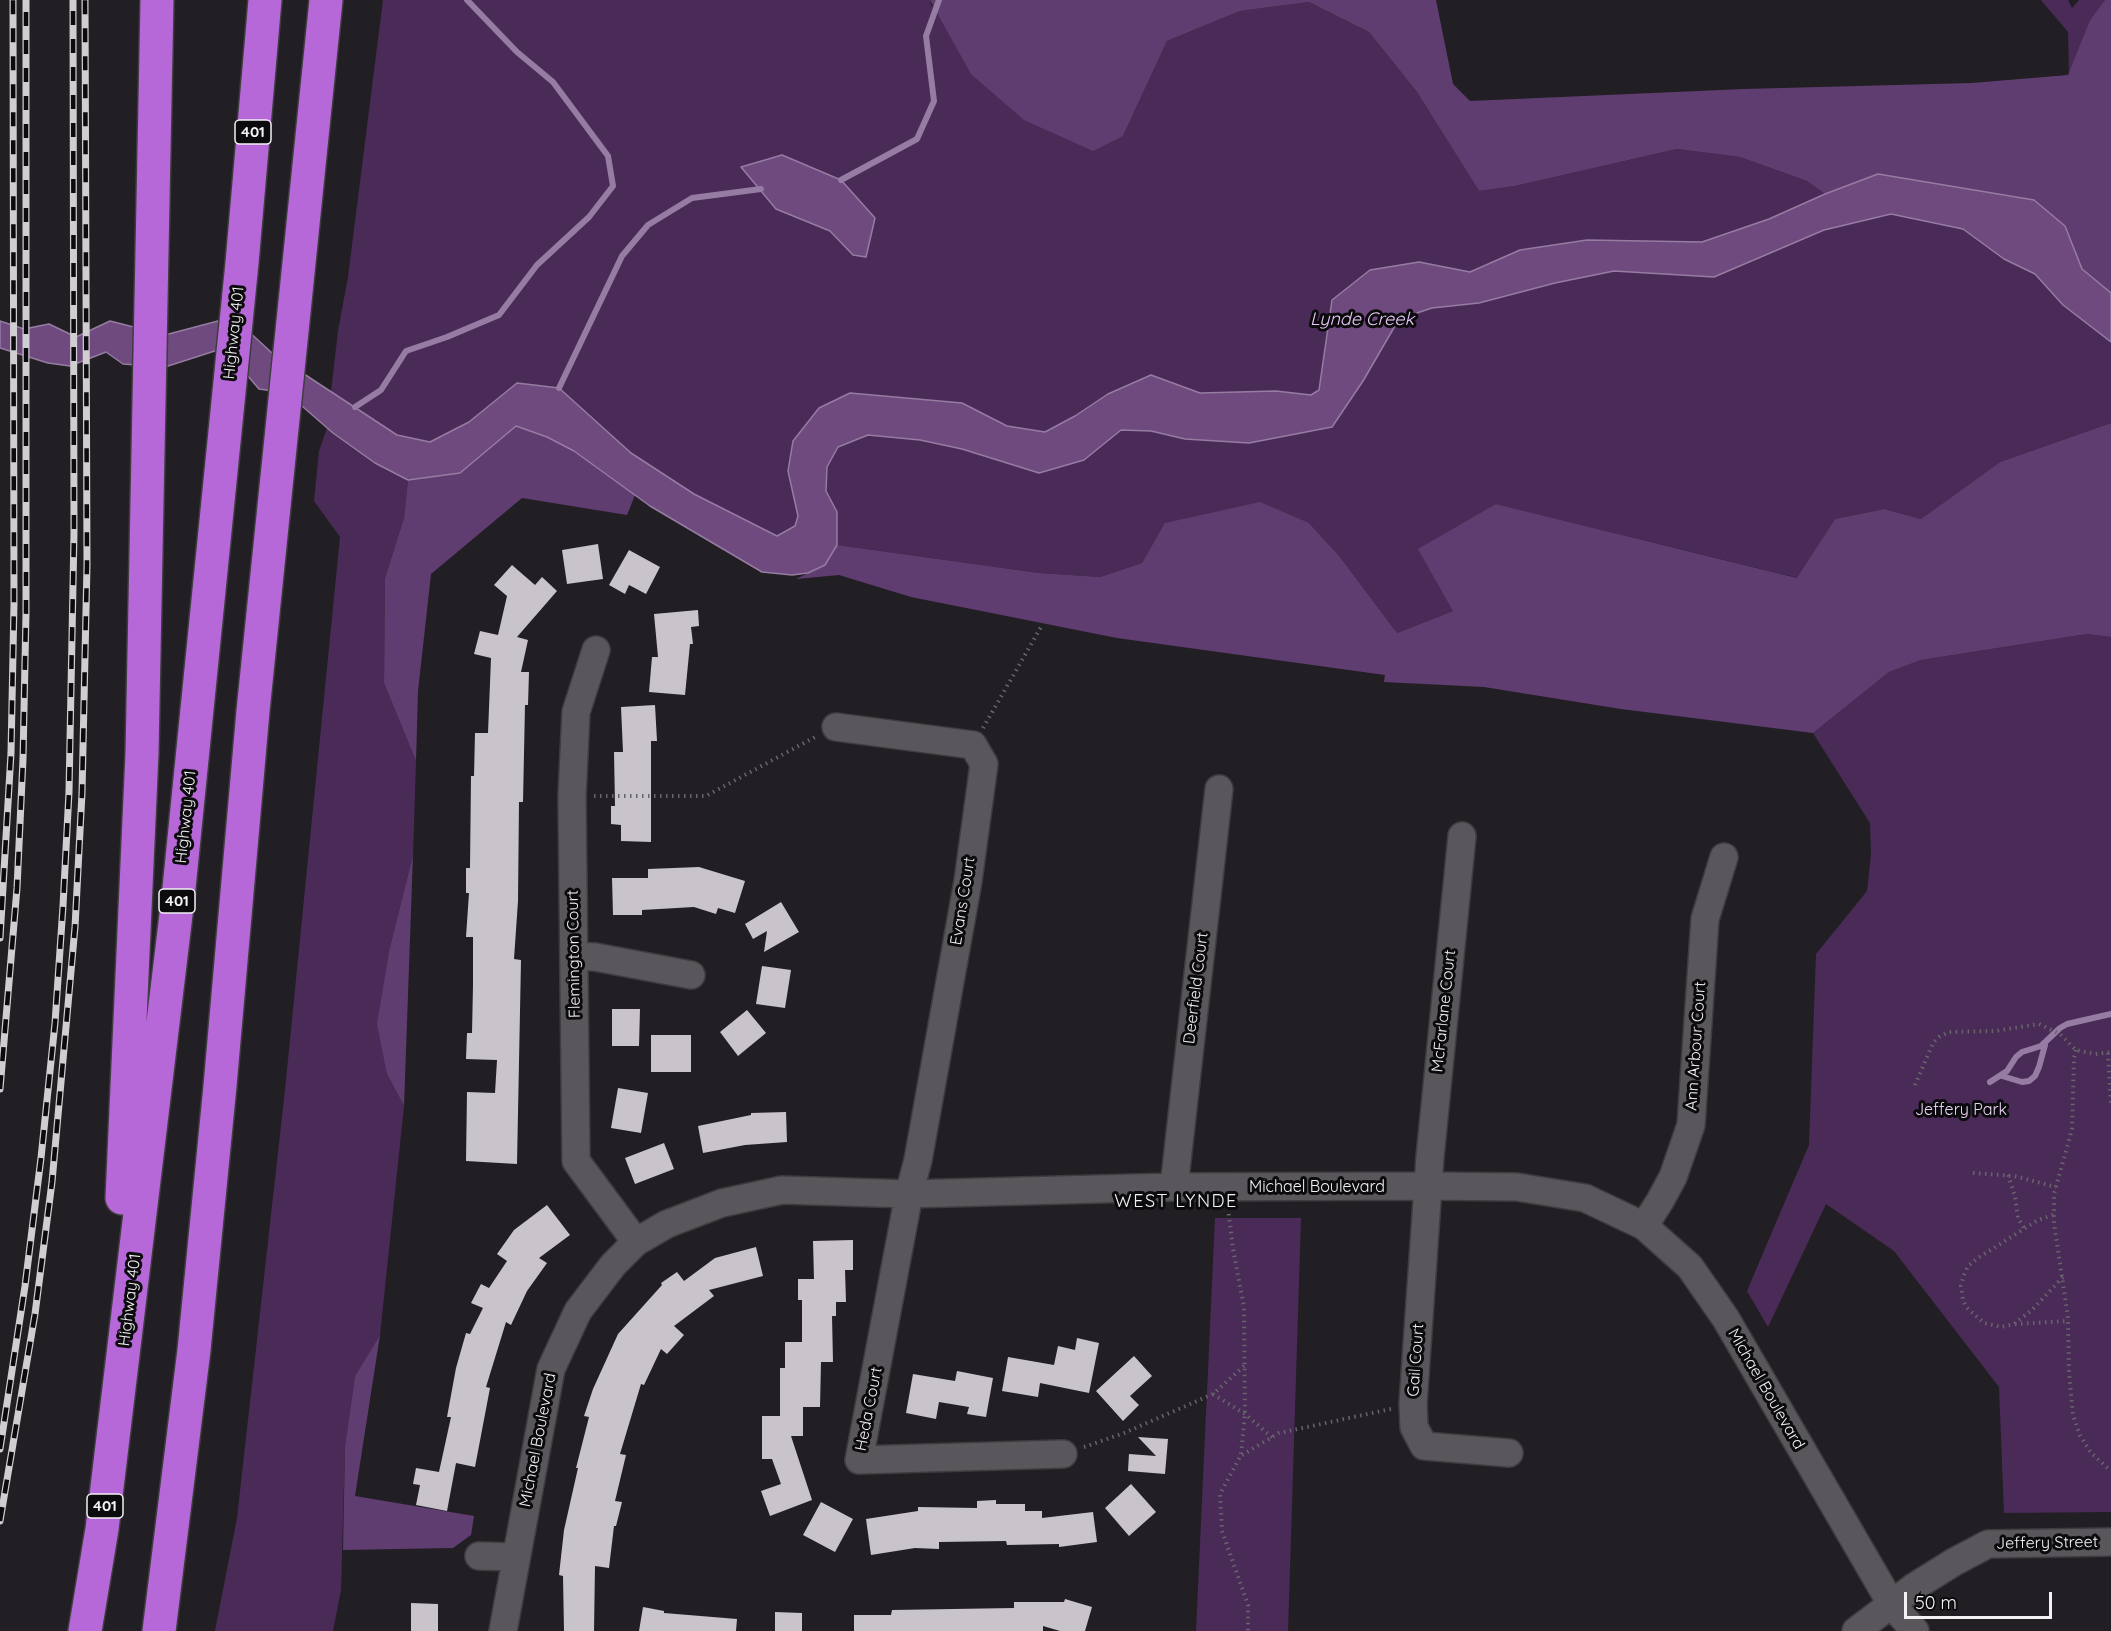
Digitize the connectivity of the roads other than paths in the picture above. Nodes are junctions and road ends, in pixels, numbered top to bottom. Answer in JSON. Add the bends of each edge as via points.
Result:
{"nodes":[{"id":1,"x":157,"y":0,"type":"edge"},
{"id":2,"x":266,"y":0,"type":"edge"},
{"id":3,"x":326,"y":0,"type":"edge"},
{"id":4,"x":335,"y":0,"type":"edge"},
{"id":5,"x":322,"y":54,"type":"junction"},
{"id":6,"x":596,"y":650,"type":"dead end"},
{"id":7,"x":836,"y":726,"type":"road end"},
{"id":8,"x":1219,"y":789,"type":"dead end"},
{"id":9,"x":1462,"y":836,"type":"dead end"},
{"id":10,"x":1724,"y":857,"type":"dead end"},
{"id":11,"x":574,"y":956,"type":"junction"},
{"id":12,"x":691,"y":975,"type":"dead end"},
{"id":13,"x":1428,"y":1186,"type":"junction"},
{"id":14,"x":1174,"y":1187,"type":"junction"},
{"id":15,"x":909,"y":1194,"type":"junction"},
{"id":16,"x":1644,"y":1226,"type":"junction"},
{"id":17,"x":636,"y":1242,"type":"junction"},
{"id":18,"x":120,"y":1380,"type":"junction"},
{"id":19,"x":1509,"y":1453,"type":"dead end"},
{"id":20,"x":1063,"y":1454,"type":"road end"},
{"id":21,"x":2111,"y":1542,"type":"edge"},
{"id":22,"x":479,"y":1556,"type":"dead end"},
{"id":23,"x":516,"y":1557,"type":"junction"},
{"id":24,"x":1892,"y":1605,"type":"junction"},
{"id":25,"x":85,"y":1631,"type":"edge"},
{"id":26,"x":159,"y":1631,"type":"edge"},
{"id":27,"x":503,"y":1631,"type":"edge"},
{"id":28,"x":1856,"y":1631,"type":"edge"},
{"id":29,"x":1915,"y":1631,"type":"edge"}],
"edges":[{"from":1,"to":18,"type":"highway","via":[[142,753],[121,1232]]},
{"from":2,"to":18,"type":"highway","name":"Highway 401","number":"401","via":[[178,898]]},
{"from":3,"to":5,"type":"highway"},
{"from":4,"to":5,"type":"highway"},
{"from":5,"to":26,"type":"highway","via":[[278,463],[195,1339]]},
{"from":6,"to":11,"type":"street","name":"Flemington Court","via":[[576,712],[572,796]]},
{"from":7,"to":15,"type":"street","name":"Evans Court","via":[[973,745],[984,764],[968,881]]},
{"from":8,"to":14,"type":"street","name":"Deerfield Court"},
{"from":9,"to":13,"type":"street","name":"McFarlane Court"},
{"from":10,"to":16,"type":"street","name":"Ann Arbour Court","via":[[1705,919],[1691,1125],[1673,1177]]},
{"from":11,"to":12,"type":"street"},
{"from":11,"to":17,"type":"street","name":"Flemington Court","via":[[576,1161]]},
{"from":13,"to":14,"type":"street","name":"Michael Boulevard"},
{"from":13,"to":16,"type":"street","name":"Michael Boulevard","via":[[1517,1187],[1585,1198]]},
{"from":13,"to":19,"type":"street","name":"Gail Court","via":[[1414,1427],[1424,1446]]},
{"from":14,"to":15,"type":"street","name":"Michael Boulevard"},
{"from":15,"to":17,"type":"street","name":"Michael Boulevard","via":[[782,1190],[722,1203],[667,1224]]},
{"from":15,"to":20,"type":"street","name":"Heda Court","via":[[859,1460]]},
{"from":16,"to":24,"type":"street","name":"Michael Boulevard","via":[[1690,1267],[1726,1319]]},
{"from":17,"to":23,"type":"street","name":"Michael Boulevard","via":[[578,1311],[551,1369]]},
{"from":18,"to":25,"type":"highway","name":"Highway 401","number":"401"},
{"from":21,"to":24,"type":"street","name":"Jeffery Street","via":[[1988,1544],[1914,1587]]},
{"from":22,"to":23,"type":"street"},
{"from":23,"to":27,"type":"street","name":"Michael Boulevard"},
{"from":24,"to":28,"type":"street","name":"Jeffery Street"},
{"from":24,"to":29,"type":"street","name":"Michael Boulevard"}]}
